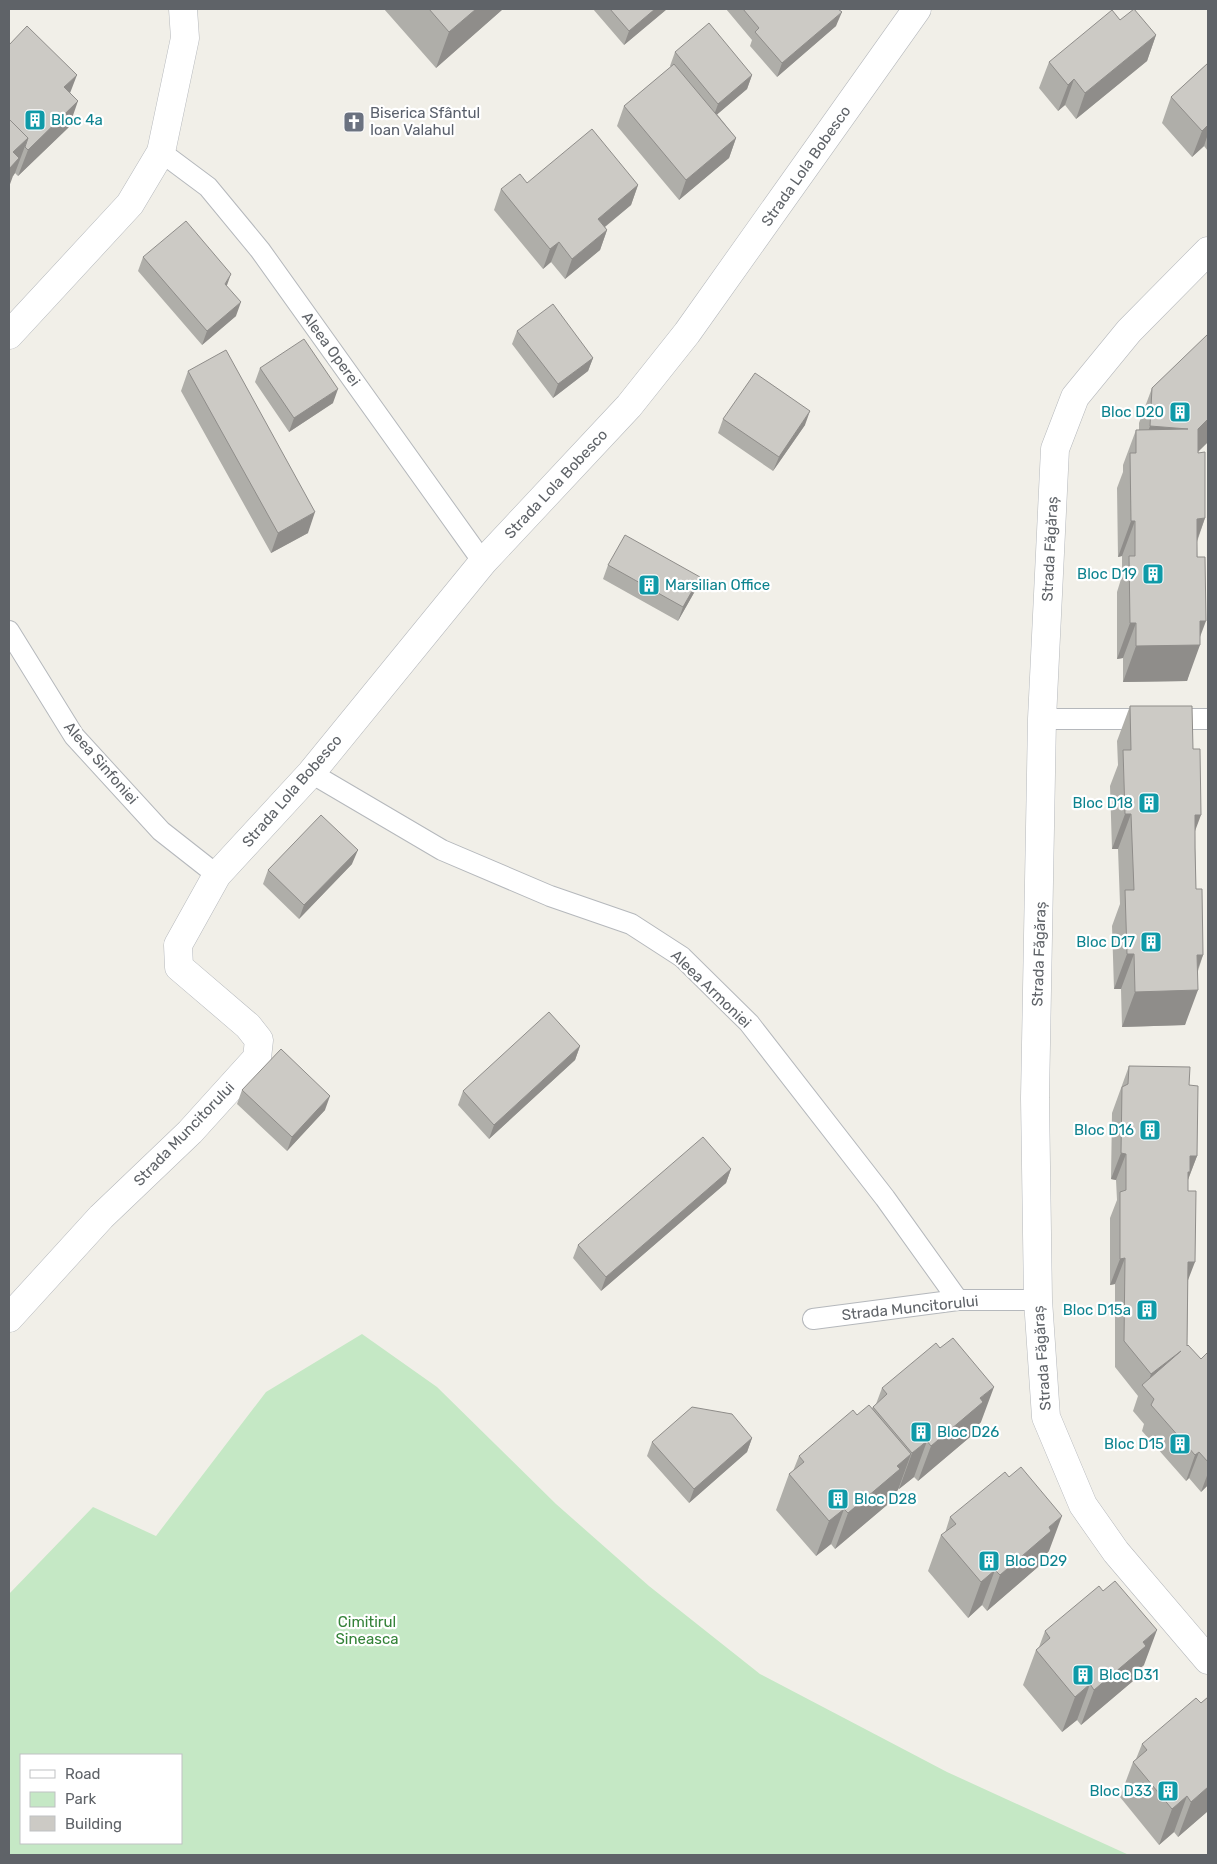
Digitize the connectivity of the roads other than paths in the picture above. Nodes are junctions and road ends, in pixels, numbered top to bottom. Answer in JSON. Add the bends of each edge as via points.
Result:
{"nodes":[{"id":1,"x":183,"y":9,"type":"edge"},
{"id":2,"x":917,"y":9,"type":"edge"},
{"id":3,"x":161,"y":152,"type":"junction"},
{"id":4,"x":1208,"y":251,"type":"edge"},
{"id":5,"x":9,"y":335,"type":"edge"},
{"id":6,"x":484,"y":562,"type":"junction"},
{"id":7,"x":9,"y":631,"type":"edge"},
{"id":8,"x":1042,"y":719,"type":"junction"},
{"id":9,"x":1208,"y":719,"type":"edge"},
{"id":10,"x":311,"y":773,"type":"junction"},
{"id":11,"x":217,"y":875,"type":"junction"},
{"id":12,"x":178,"y":945,"type":"joint"},
{"id":13,"x":958,"y":1300,"type":"junction"},
{"id":14,"x":1038,"y":1300,"type":"junction"},
{"id":15,"x":9,"y":1318,"type":"edge"},
{"id":16,"x":813,"y":1319,"type":"dead end"},
{"id":17,"x":1208,"y":1660,"type":"edge"}],
"edges":[{"from":1,"to":3,"type":"street","via":[[185,38]]},
{"from":2,"to":6,"type":"street","name":"Strada Lola Bobesco","via":[[687,333],[629,406]]},
{"from":3,"to":5,"type":"street","via":[[130,204]]},
{"from":3,"to":6,"type":"lane","name":"Aleea Operei","via":[[208,187],[260,250]]},
{"from":4,"to":8,"type":"street","name":"Strada Făgăraș","via":[[1129,332],[1075,397],[1055,449]]},
{"from":6,"to":10,"type":"street","name":"Strada Lola Bobesco"},
{"from":7,"to":11,"type":"lane","name":"Aleea Sinfoniei","via":[[74,736],[161,831]]},
{"from":8,"to":9,"type":"lane"},
{"from":8,"to":14,"type":"street","name":"Strada Făgăraș","via":[[1035,1098]]},
{"from":10,"to":11,"type":"street","name":"Strada Lola Bobesco"},
{"from":10,"to":13,"type":"lane","name":"Aleea Armoniei","via":[[442,850],[550,896],[631,924],[682,956],[749,1023],[885,1198]]},
{"from":11,"to":12,"type":"street","name":"Strada Lola Bobesco"},
{"from":12,"to":15,"type":"street","name":"Strada Muncitorului","via":[[179,967],[248,1026],[259,1040],[257,1058],[190,1132],[101,1216]]},
{"from":13,"to":14,"type":"lane","name":"Strada Muncitorului"},
{"from":13,"to":16,"type":"lane","name":"Strada Muncitorului"},
{"from":14,"to":17,"type":"street","name":"Strada Făgăraș","via":[[1046,1417],[1083,1505],[1116,1552]]}]}
